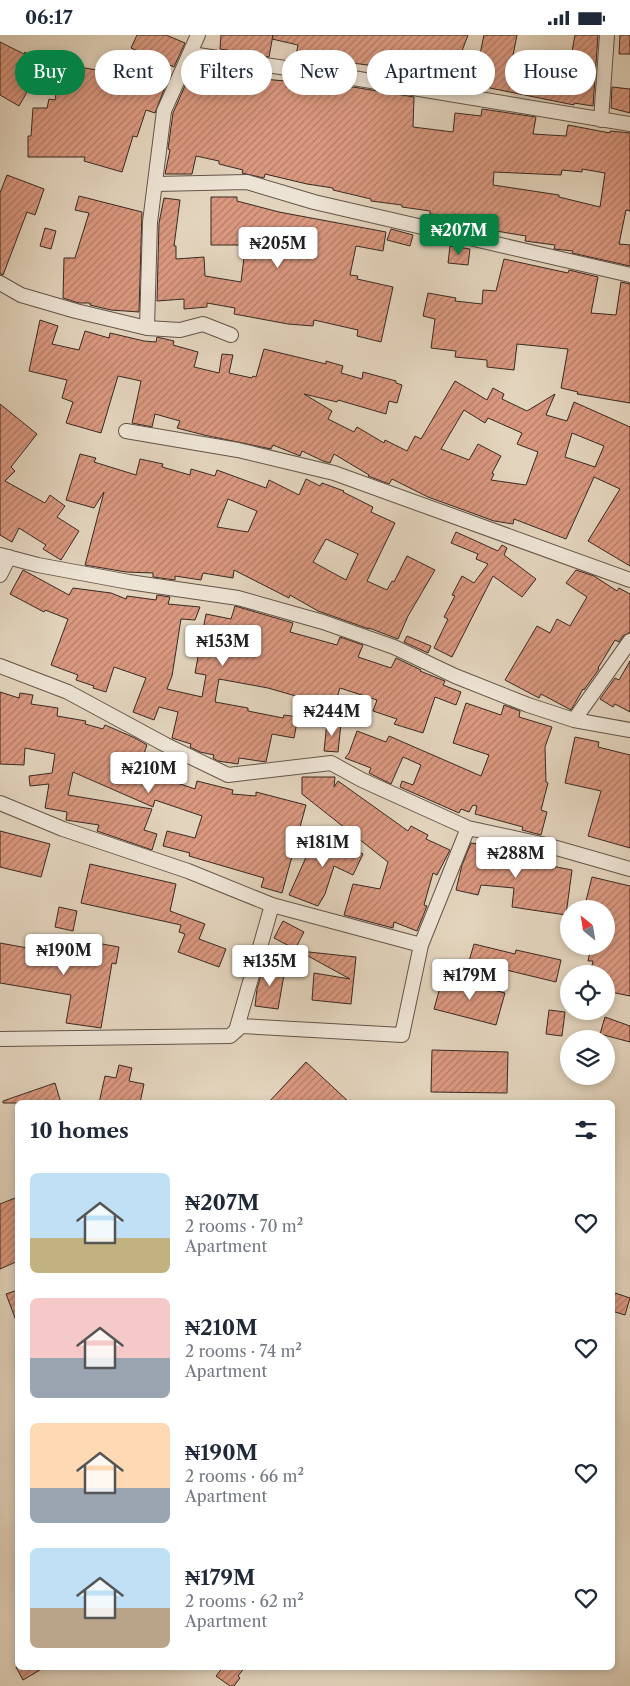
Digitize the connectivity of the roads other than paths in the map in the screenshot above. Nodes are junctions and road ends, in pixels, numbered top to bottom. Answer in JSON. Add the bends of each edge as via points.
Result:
{"nodes":[{"id":1,"x":198,"y":35,"type":"edge"},
{"id":2,"x":607,"y":35,"type":"edge"},
{"id":3,"x":192,"y":50,"type":"edge"},
{"id":4,"x":272,"y":66,"type":"edge"},
{"id":5,"x":181,"y":74,"type":"edge"},
{"id":6,"x":601,"y":120,"type":"junction"},
{"id":7,"x":630,"y":124,"type":"edge"},
{"id":8,"x":156,"y":184,"type":"junction"},
{"id":9,"x":630,"y":275,"type":"edge"},
{"id":10,"x":0,"y":283,"type":"edge"},
{"id":11,"x":147,"y":328,"type":"junction"},
{"id":12,"x":231,"y":335,"type":"dead end"},
{"id":13,"x":126,"y":431,"type":"dead end"},
{"id":14,"x":4,"y":556,"type":"edge"},
{"id":15,"x":0,"y":575,"type":"edge"},
{"id":16,"x":630,"y":580,"type":"edge"},
{"id":17,"x":630,"y":641,"type":"edge"},
{"id":18,"x":0,"y":666,"type":"edge"},
{"id":19,"x":574,"y":720,"type":"junction"},
{"id":20,"x":630,"y":730,"type":"edge"},
{"id":21,"x":0,"y":803,"type":"edge"},
{"id":22,"x":468,"y":828,"type":"junction"},
{"id":23,"x":630,"y":869,"type":"edge"},
{"id":24,"x":272,"y":905,"type":"junction"},
{"id":25,"x":421,"y":945,"type":"junction"},
{"id":26,"x":236,"y":1031,"type":"junction"},
{"id":27,"x":0,"y":1039,"type":"edge"}],
"edges":[{"from":1,"to":3,"type":"street"},
{"from":2,"to":6,"type":"street"},
{"from":4,"to":6,"type":"street"},
{"from":5,"to":8,"type":"street","via":[[164,111]]},
{"from":6,"to":7,"type":"street"},
{"from":8,"to":9,"type":"street","via":[[247,182],[314,202]]},
{"from":8,"to":11,"type":"street","via":[[150,222]]},
{"from":10,"to":11,"type":"street","via":[[21,295]]},
{"from":11,"to":12,"type":"street","via":[[180,329],[203,324]]},
{"from":13,"to":16,"type":"street","via":[[238,450],[334,473]]},
{"from":14,"to":15,"type":"street"},
{"from":14,"to":19,"type":"street","via":[[129,582],[238,598],[314,619],[394,647],[455,676]]},
{"from":17,"to":19,"type":"street"},
{"from":18,"to":22,"type":"street","via":[[68,692],[228,775],[331,763]]},
{"from":19,"to":20,"type":"street"},
{"from":21,"to":24,"type":"street"},
{"from":22,"to":23,"type":"street","via":[[546,845]]},
{"from":22,"to":25,"type":"street"},
{"from":24,"to":25,"type":"street"},
{"from":24,"to":26,"type":"street"},
{"from":25,"to":26,"type":"street","via":[[402,1035],[241,1026]]},
{"from":26,"to":27,"type":"street","via":[[230,1036]]}]}
